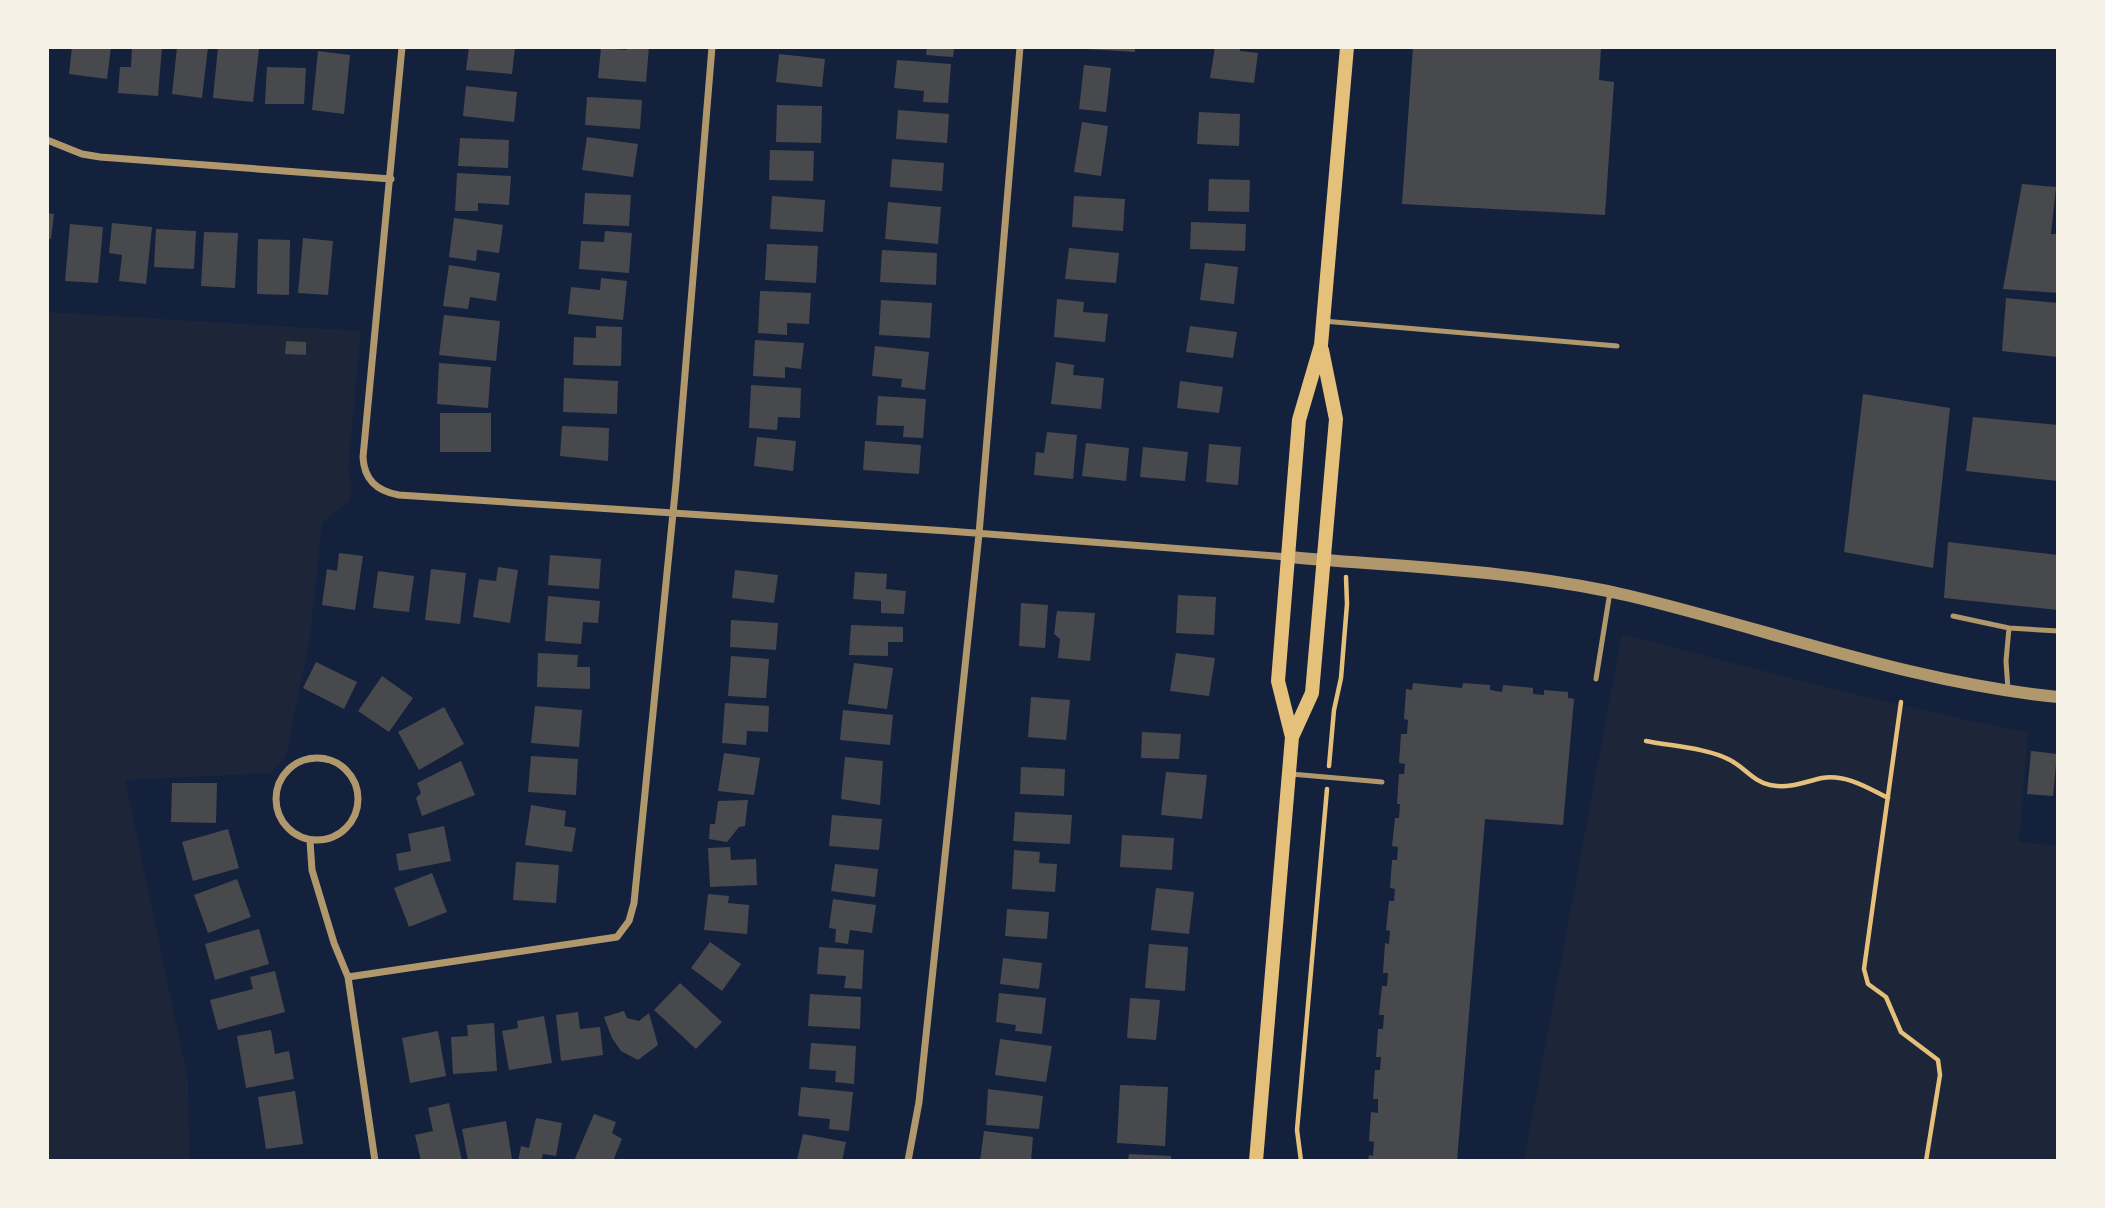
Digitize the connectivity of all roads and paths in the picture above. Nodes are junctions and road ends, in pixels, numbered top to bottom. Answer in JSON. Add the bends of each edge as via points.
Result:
{"nodes":[{"id":1,"x":402,"y":47,"type":"edge"},
{"id":2,"x":712,"y":47,"type":"edge"},
{"id":3,"x":1020,"y":47,"type":"edge"},
{"id":4,"x":1347,"y":47,"type":"edge"},
{"id":5,"x":47,"y":140,"type":"edge"},
{"id":6,"x":391,"y":179,"type":"junction"},
{"id":7,"x":1323,"y":321,"type":"junction"},
{"id":8,"x":1321,"y":345,"type":"junction"},
{"id":9,"x":1617,"y":346,"type":"dead end"},
{"id":10,"x":673,"y":512,"type":"junction"},
{"id":11,"x":979,"y":534,"type":"junction"},
{"id":12,"x":1288,"y":557,"type":"junction"},
{"id":13,"x":1324,"y":560,"type":"junction"},
{"id":14,"x":1610,"y":592,"type":"junction"},
{"id":15,"x":1345,"y":596,"type":"dead end"},
{"id":16,"x":1953,"y":616,"type":"dead end"},
{"id":17,"x":2009,"y":628,"type":"junction"},
{"id":18,"x":2058,"y":631,"type":"edge"},
{"id":19,"x":1596,"y":680,"type":"dead end"},
{"id":20,"x":2008,"y":690,"type":"junction"},
{"id":21,"x":2058,"y":697,"type":"edge"},
{"id":22,"x":1901,"y":702,"type":"dead end"},
{"id":23,"x":1292,"y":737,"type":"junction"},
{"id":24,"x":1646,"y":741,"type":"dead end"},
{"id":25,"x":1289,"y":774,"type":"junction"},
{"id":26,"x":1328,"y":778,"type":"junction"},
{"id":27,"x":1382,"y":782,"type":"dead end"},
{"id":28,"x":1888,"y":798,"type":"junction"},
{"id":29,"x":310,"y":841,"type":"junction"},
{"id":30,"x":348,"y":977,"type":"junction"},
{"id":31,"x":375,"y":1161,"type":"edge"},
{"id":32,"x":908,"y":1161,"type":"edge"},
{"id":33,"x":1256,"y":1161,"type":"edge"},
{"id":34,"x":1301,"y":1161,"type":"edge"},
{"id":35,"x":1926,"y":1161,"type":"edge"}],
"edges":[{"from":1,"to":6,"type":"street"},
{"from":2,"to":10,"type":"street"},
{"from":3,"to":11,"type":"street"},
{"from":4,"to":7,"type":"main road"},
{"from":5,"to":6,"type":"street","via":[[100,157]]},
{"from":6,"to":10,"type":"street","via":[[363,461],[370,482],[399,495]]},
{"from":7,"to":8,"type":"main road"},
{"from":7,"to":9,"type":"lane"},
{"from":8,"to":12,"type":"main road","via":[[1299,420]]},
{"from":8,"to":13,"type":"main road","via":[[1336,418]]},
{"from":10,"to":11,"type":"street"},
{"from":10,"to":30,"type":"street","via":[[629,921],[617,937]]},
{"from":11,"to":12,"type":"street"},
{"from":11,"to":32,"type":"street","via":[[919,1102]]},
{"from":12,"to":13,"type":"street"},
{"from":12,"to":23,"type":"main road","via":[[1278,681]]},
{"from":13,"to":14,"type":"street","via":[[1485,573]]},
{"from":13,"to":23,"type":"main road","via":[[1312,693]]},
{"from":14,"to":19,"type":"lane"},
{"from":14,"to":20,"type":"street","via":[[1919,674]]},
{"from":15,"to":26,"type":"path","via":[[1341,678]]},
{"from":16,"to":17,"type":"lane"},
{"from":17,"to":18,"type":"lane"},
{"from":17,"to":20,"type":"lane"},
{"from":20,"to":21,"type":"street"},
{"from":22,"to":28,"type":"path"},
{"from":23,"to":25,"type":"main road"},
{"from":24,"to":28,"type":"path","via":[[1718,755],[1766,784],[1787,788],[1841,778]]},
{"from":25,"to":26,"type":"lane"},
{"from":25,"to":33,"type":"main road"},
{"from":26,"to":27,"type":"lane"},
{"from":26,"to":34,"type":"path","via":[[1297,1130]]},
{"from":28,"to":35,"type":"path","via":[[1864,969],[1868,984],[1886,997],[1901,1031],[1938,1060],[1940,1075]]},
{"from":29,"to":29,"type":"street","via":[[341,833],[357,810],[357,788],[351,775],[330,760],[298,763],[287,771],[276,796],[277,811],[287,828]]},
{"from":29,"to":30,"type":"street","via":[[312,870]]},
{"from":30,"to":31,"type":"street"}]}
